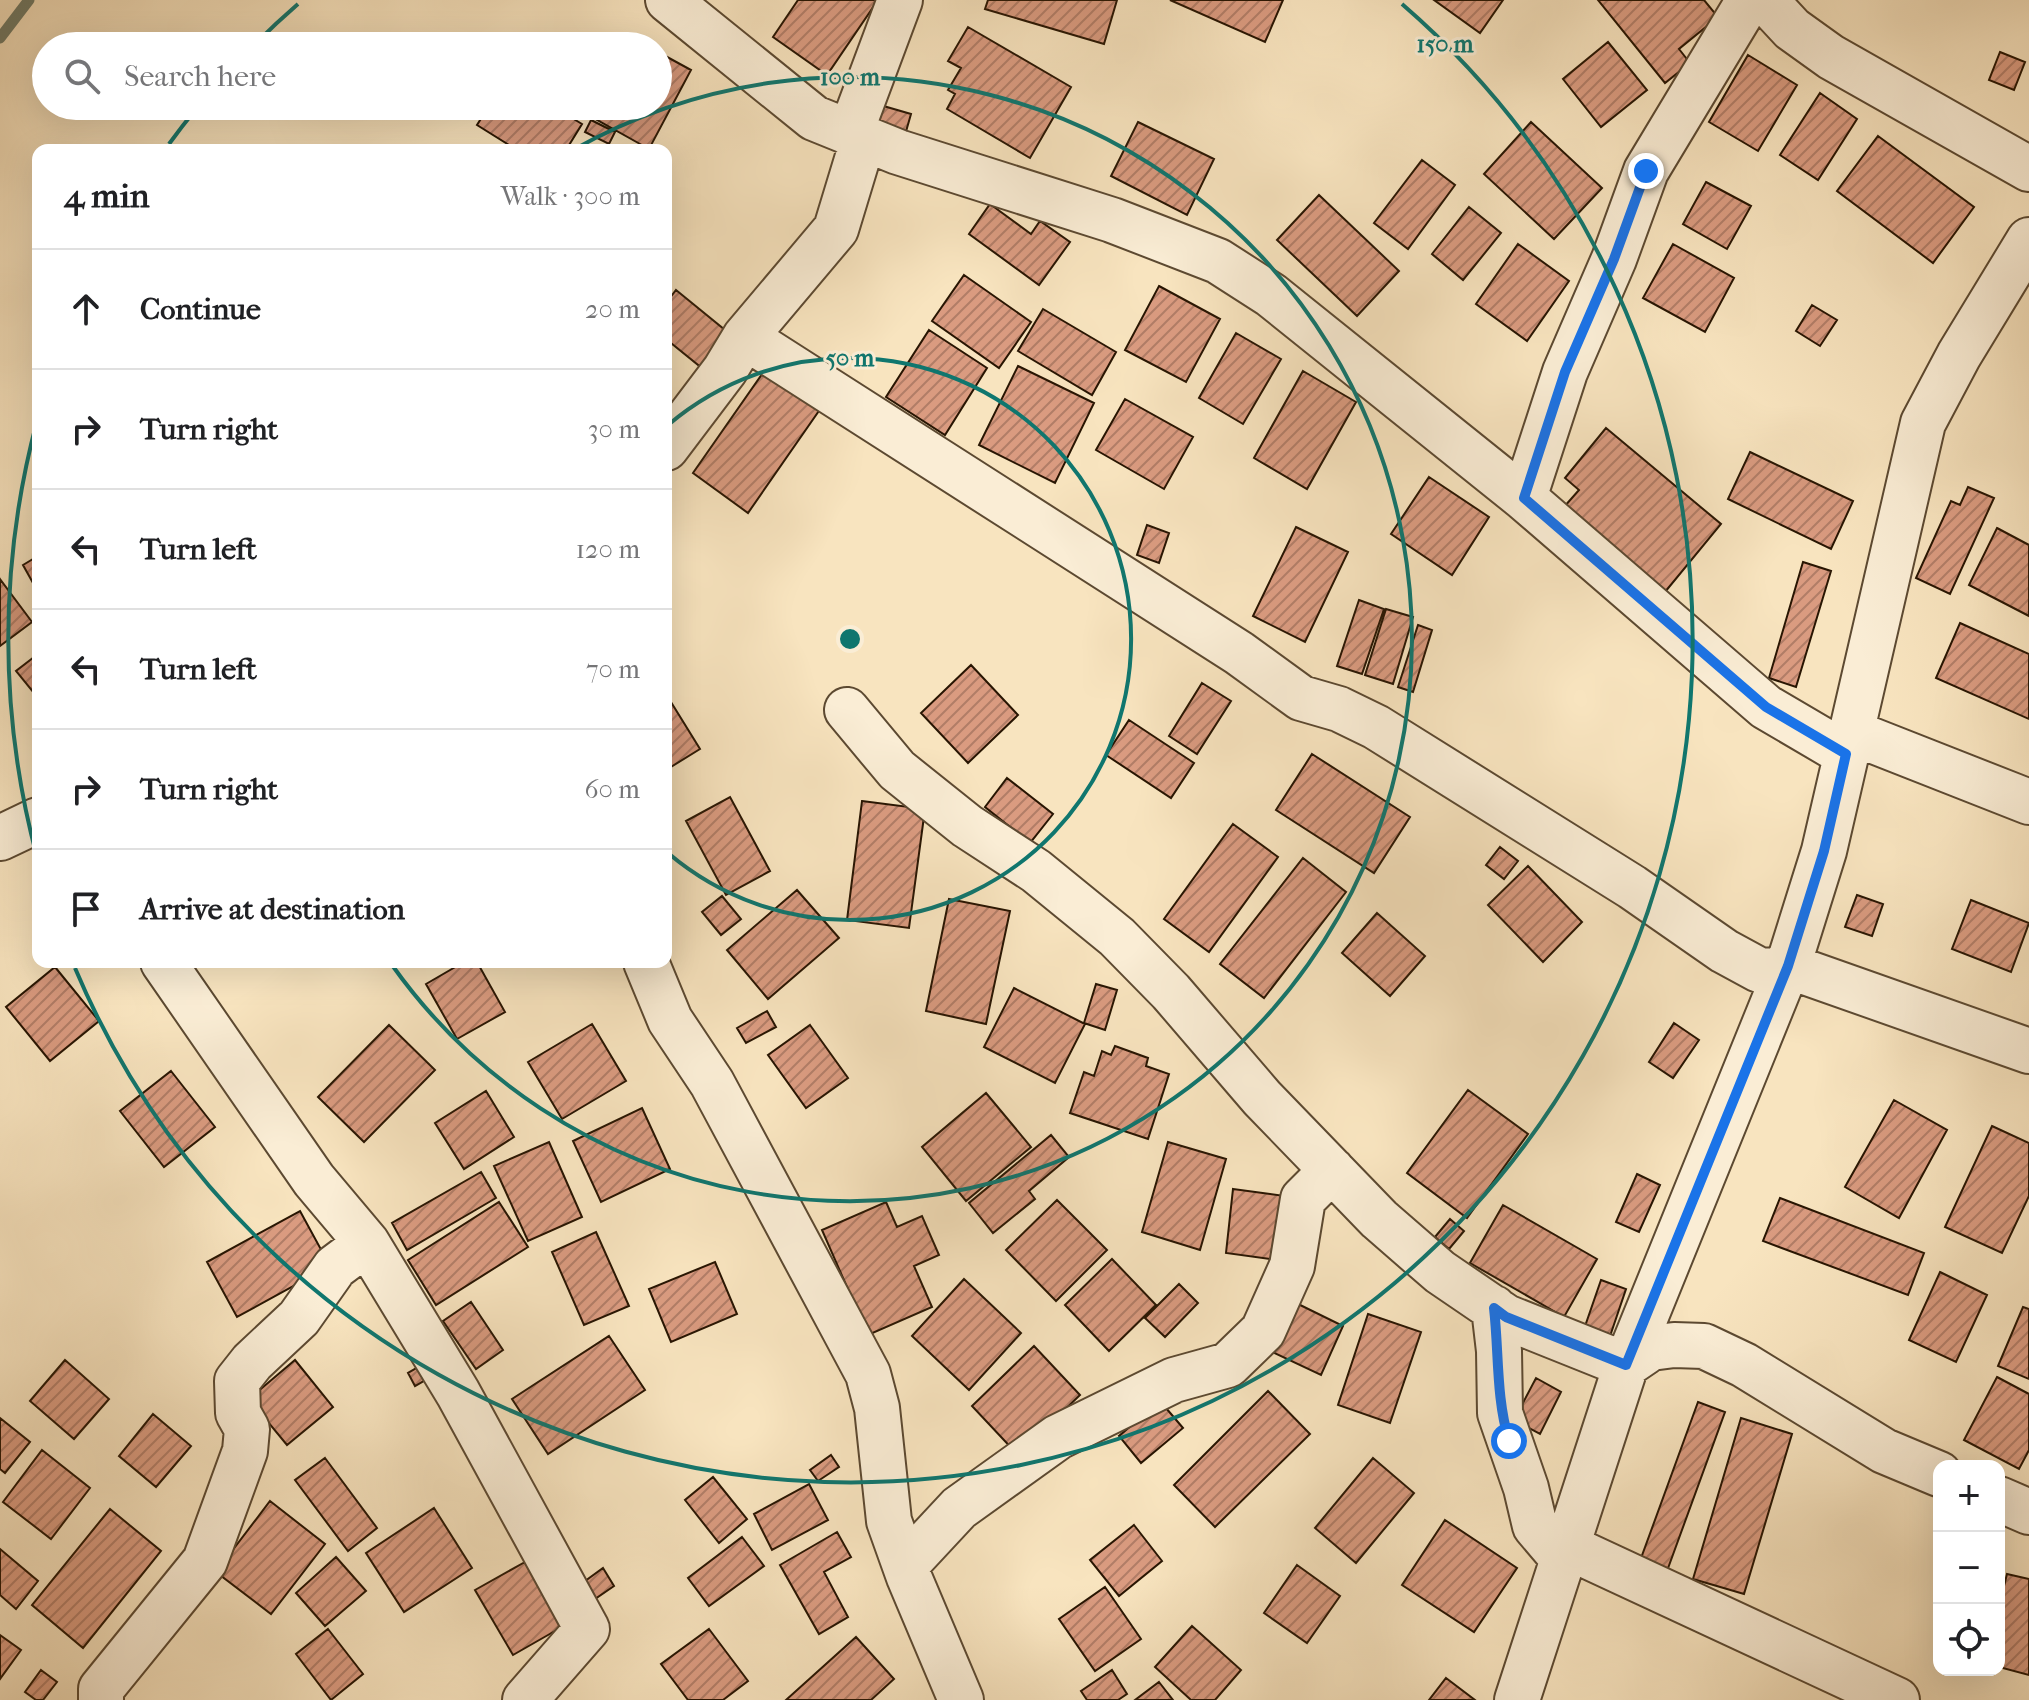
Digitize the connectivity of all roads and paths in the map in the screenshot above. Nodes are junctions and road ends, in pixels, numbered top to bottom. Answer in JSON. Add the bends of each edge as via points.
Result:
{"nodes":[{"id":1,"x":668,"y":0,"type":"edge"},
{"id":2,"x":900,"y":0,"type":"edge"},
{"id":3,"x":1749,"y":0,"type":"edge"},
{"id":4,"x":1765,"y":0,"type":"edge"},
{"id":5,"x":856,"y":137,"type":"junction"},
{"id":6,"x":2029,"y":169,"type":"edge"},
{"id":7,"x":2029,"y":240,"type":"edge"},
{"id":8,"x":745,"y":337,"type":"junction"},
{"id":9,"x":672,"y":440,"type":"edge"},
{"id":10,"x":1524,"y":498,"type":"junction"},
{"id":11,"x":847,"y":710,"type":"dead end"},
{"id":12,"x":1848,"y":743,"type":"junction"},
{"id":13,"x":2029,"y":802,"type":"edge"},
{"id":14,"x":32,"y":823,"type":"edge"},
{"id":15,"x":0,"y":838,"type":"edge"},
{"id":16,"x":1788,"y":966,"type":"junction"},
{"id":17,"x":167,"y":968,"type":"edge"},
{"id":18,"x":648,"y":968,"type":"edge"},
{"id":19,"x":2029,"y":1051,"type":"edge"},
{"id":20,"x":1332,"y":1170,"type":"junction"},
{"id":21,"x":367,"y":1243,"type":"junction"},
{"id":22,"x":1494,"y":1308,"type":"junction"},
{"id":23,"x":1626,"y":1365,"type":"junction"},
{"id":24,"x":1933,"y":1471,"type":"edge"},
{"id":25,"x":2005,"y":1502,"type":"edge"},
{"id":26,"x":2029,"y":1512,"type":"edge"},
{"id":27,"x":1565,"y":1553,"type":"junction"},
{"id":28,"x":905,"y":1566,"type":"junction"},
{"id":29,"x":101,"y":1700,"type":"edge"},
{"id":30,"x":525,"y":1700,"type":"edge"},
{"id":31,"x":961,"y":1700,"type":"edge"},
{"id":32,"x":1517,"y":1700,"type":"edge"},
{"id":33,"x":1897,"y":1700,"type":"edge"}],
"edges":[{"from":1,"to":5,"type":"street","via":[[814,118]]},
{"from":2,"to":5,"type":"street"},
{"from":3,"to":10,"type":"street","via":[[1646,171],[1565,372]]},
{"from":4,"to":6,"type":"street","via":[[1792,29],[1831,57]]},
{"from":5,"to":8,"type":"street","via":[[836,229]]},
{"from":5,"to":10,"type":"street","via":[[1112,220],[1218,261],[1271,295]]},
{"from":7,"to":12,"type":"street","via":[[1923,423]]},
{"from":8,"to":9,"type":"street"},
{"from":8,"to":16,"type":"street","via":[[1301,698],[1376,727],[1759,970]]},
{"from":10,"to":12,"type":"street","via":[[1766,707]]},
{"from":11,"to":20,"type":"street","via":[[897,770],[1117,937]]},
{"from":12,"to":13,"type":"street"},
{"from":12,"to":16,"type":"street","via":[[1824,851]]},
{"from":14,"to":15,"type":"street"},
{"from":16,"to":19,"type":"street"},
{"from":16,"to":23,"type":"street"},
{"from":17,"to":21,"type":"street","via":[[314,1180]]},
{"from":18,"to":28,"type":"street","via":[[670,1020],[712,1083],[868,1374],[877,1408],[889,1521]]},
{"from":20,"to":22,"type":"street","via":[[1409,1246]]},
{"from":20,"to":28,"type":"street","via":[[1303,1199],[1292,1266],[1263,1331],[1228,1365],[1174,1380],[1058,1437],[959,1508]]},
{"from":21,"to":29,"type":"street","via":[[335,1267],[299,1318],[237,1381],[238,1413],[247,1429],[245,1451],[205,1561],[101,1689]]},
{"from":21,"to":30,"type":"street","via":[[458,1393],[587,1629]]},
{"from":22,"to":23,"type":"street"},
{"from":22,"to":27,"type":"street","via":[[1500,1413],[1535,1526]]},
{"from":23,"to":24,"type":"street","via":[[1651,1348],[1704,1346],[1884,1451]]},
{"from":23,"to":27,"type":"street"},
{"from":25,"to":26,"type":"street"},
{"from":27,"to":32,"type":"street"},
{"from":27,"to":33,"type":"street"},
{"from":28,"to":31,"type":"street"}]}
